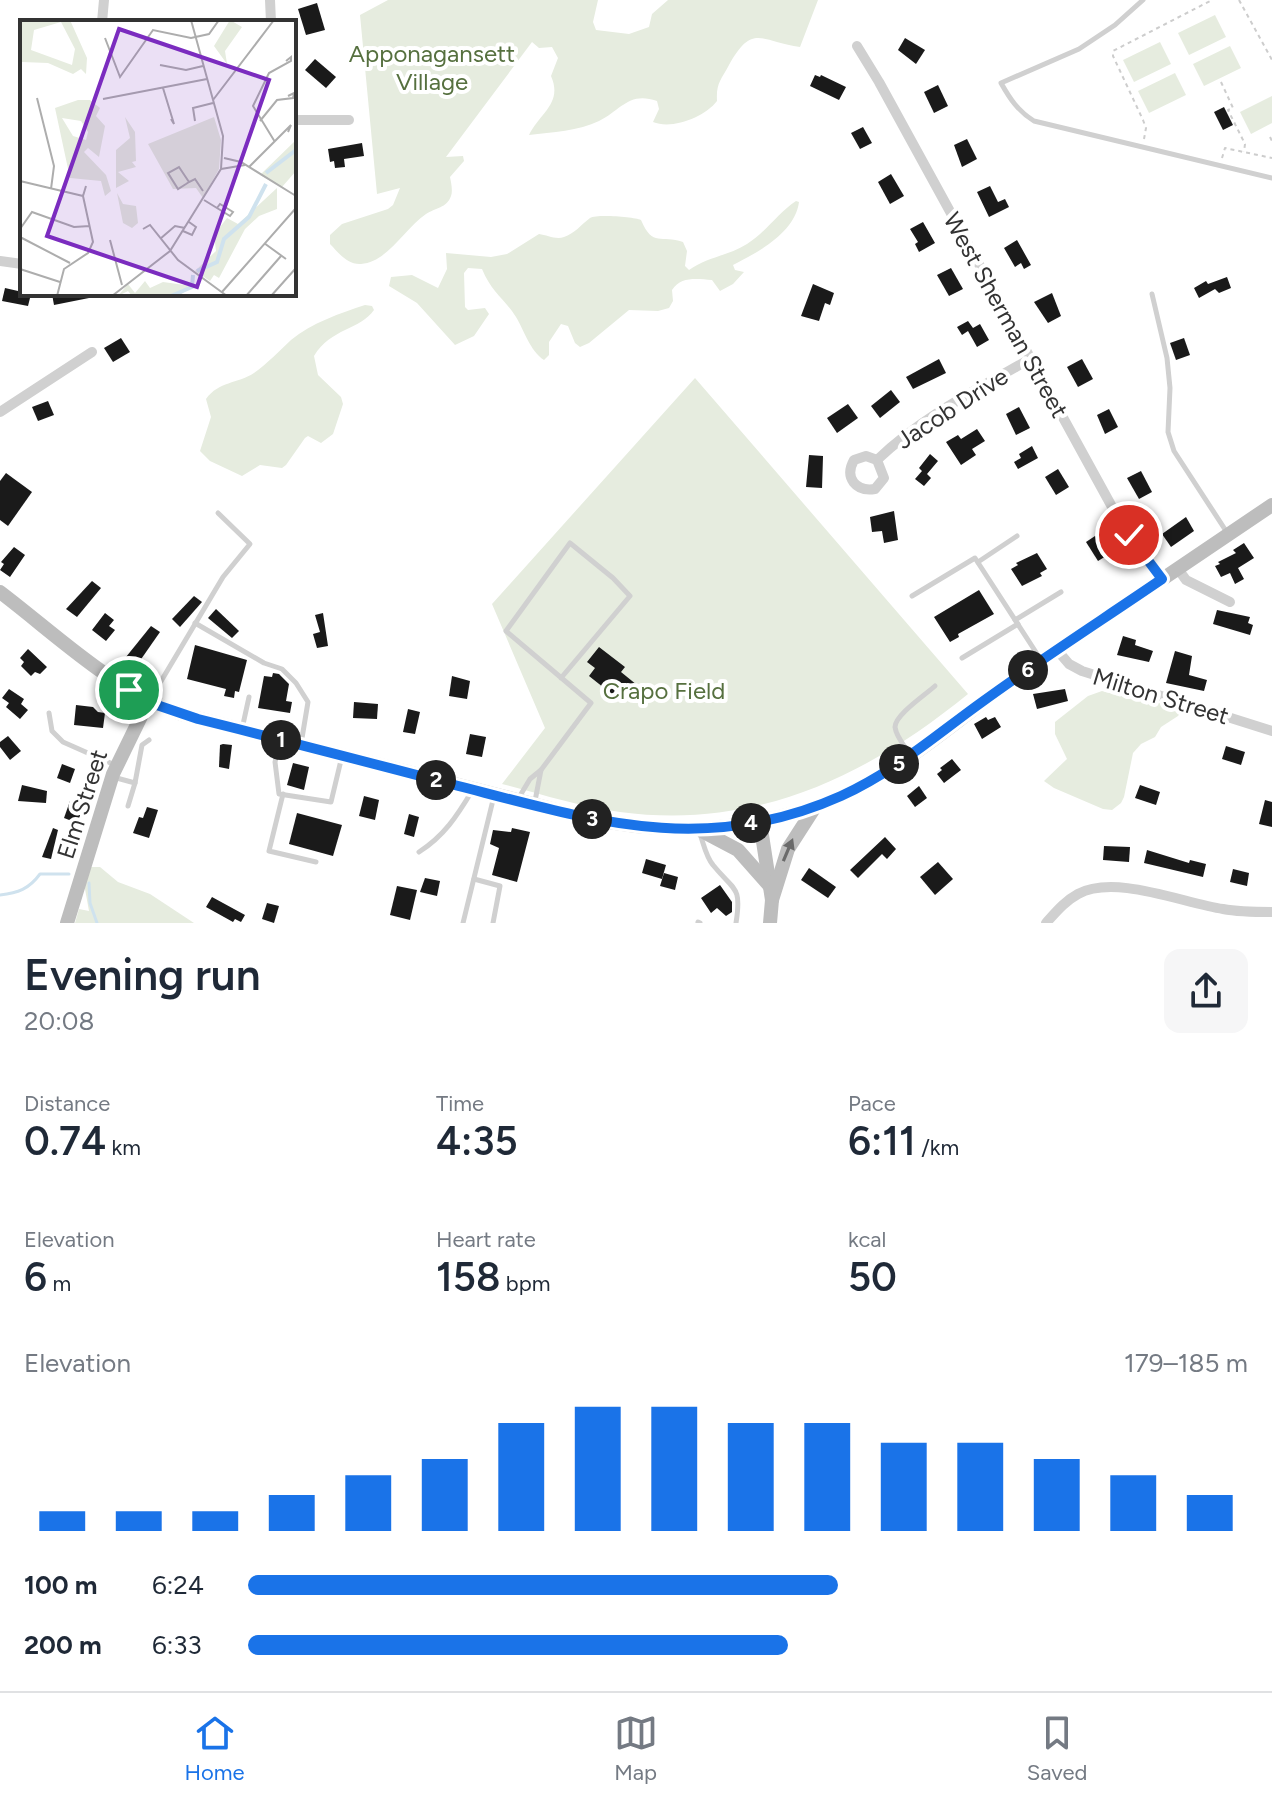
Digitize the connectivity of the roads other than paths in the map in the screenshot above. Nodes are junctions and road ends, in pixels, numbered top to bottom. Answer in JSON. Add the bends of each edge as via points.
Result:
{"nodes":[{"id":1,"x":104,"y":0,"type":"edge"},
{"id":2,"x":270,"y":0,"type":"edge"},
{"id":3,"x":1143,"y":0,"type":"edge"},
{"id":4,"x":102,"y":20,"type":"edge"},
{"id":5,"x":271,"y":20,"type":"edge"},
{"id":6,"x":857,"y":46,"type":"dead end"},
{"id":7,"x":296,"y":120,"type":"edge"},
{"id":8,"x":349,"y":120,"type":"dead end"},
{"id":9,"x":1272,"y":178,"type":"edge"},
{"id":10,"x":0,"y":261,"type":"edge"},
{"id":11,"x":20,"y":264,"type":"edge"},
{"id":12,"x":1152,"y":294,"type":"dead end"},
{"id":13,"x":92,"y":352,"type":"dead end"},
{"id":14,"x":1030,"y":359,"type":"junction"},
{"id":15,"x":0,"y":412,"type":"edge"},
{"id":16,"x":877,"y":460,"type":"dead end"},
{"id":17,"x":1272,"y":505,"type":"edge"},
{"id":18,"x":218,"y":513,"type":"dead end"},
{"id":19,"x":1229,"y":535,"type":"junction"},
{"id":20,"x":1017,"y":536,"type":"dead end"},
{"id":21,"x":978,"y":562,"type":"junction"},
{"id":22,"x":1178,"y":569,"type":"junction"},
{"id":23,"x":1162,"y":579,"type":"junction"},
{"id":24,"x":0,"y":592,"type":"edge"},
{"id":25,"x":1061,"y":592,"type":"dead end"},
{"id":26,"x":912,"y":596,"type":"dead end"},
{"id":27,"x":1230,"y":602,"type":"dead end"},
{"id":28,"x":1016,"y":622,"type":"junction"},
{"id":29,"x":195,"y":623,"type":"junction"},
{"id":30,"x":1057,"y":650,"type":"junction"},
{"id":31,"x":962,"y":658,"type":"dead end"},
{"id":32,"x":1042,"y":660,"type":"junction"},
{"id":33,"x":561,"y":678,"type":"junction"},
{"id":34,"x":935,"y":686,"type":"dead end"},
{"id":35,"x":249,"y":697,"type":"dead end"},
{"id":36,"x":148,"y":702,"type":"junction"},
{"id":37,"x":49,"y":713,"type":"dead end"},
{"id":38,"x":242,"y":730,"type":"junction"},
{"id":39,"x":1272,"y":731,"type":"edge"},
{"id":40,"x":149,"y":740,"type":"dead end"},
{"id":41,"x":280,"y":740,"type":"junction"},
{"id":42,"x":301,"y":745,"type":"junction"},
{"id":43,"x":342,"y":756,"type":"junction"},
{"id":44,"x":911,"y":756,"type":"junction"},
{"id":45,"x":541,"y":770,"type":"junction"},
{"id":46,"x":114,"y":771,"type":"junction"},
{"id":47,"x":135,"y":783,"type":"junction"},
{"id":48,"x":473,"y":790,"type":"junction"},
{"id":49,"x":283,"y":794,"type":"junction"},
{"id":50,"x":494,"y":795,"type":"junction"},
{"id":51,"x":517,"y":801,"type":"junction"},
{"id":52,"x":534,"y":805,"type":"junction"},
{"id":53,"x":128,"y":806,"type":"dead end"},
{"id":54,"x":815,"y":806,"type":"junction"},
{"id":55,"x":760,"y":822,"type":"junction"},
{"id":56,"x":698,"y":830,"type":"junction"},
{"id":57,"x":419,"y":852,"type":"dead end"},
{"id":58,"x":316,"y":862,"type":"dead end"},
{"id":59,"x":474,"y":879,"type":"junction"},
{"id":60,"x":771,"y":893,"type":"junction"},
{"id":61,"x":1272,"y":912,"type":"edge"},
{"id":62,"x":67,"y":923,"type":"edge"},
{"id":63,"x":463,"y":923,"type":"edge"},
{"id":64,"x":493,"y":923,"type":"edge"},
{"id":65,"x":736,"y":923,"type":"edge"},
{"id":66,"x":770,"y":923,"type":"edge"},
{"id":67,"x":1046,"y":923,"type":"edge"}],
"edges":[{"from":1,"to":4,"type":"street"},
{"from":2,"to":5,"type":"street"},
{"from":3,"to":9,"type":"lane","via":[[1079,49],[1001,83],[1011,101],[1034,121]]},
{"from":6,"to":14,"type":"street","name":"West Sherman Street"},
{"from":7,"to":8,"type":"street"},
{"from":10,"to":11,"type":"street"},
{"from":12,"to":19,"type":"lane","via":[[1167,358],[1168,432],[1174,451]]},
{"from":13,"to":15,"type":"street"},
{"from":14,"to":16,"type":"street","name":"Jacob Drive","via":[[926,418]]},
{"from":14,"to":23,"type":"street","name":"West Sherman Street","via":[[1120,520]]},
{"from":17,"to":19,"type":"main road"},
{"from":18,"to":29,"type":"lane","via":[[250,544]]},
{"from":19,"to":22,"type":"main road"},
{"from":20,"to":21,"type":"lane"},
{"from":21,"to":26,"type":"lane","via":[[975,558]]},
{"from":21,"to":28,"type":"lane"},
{"from":22,"to":23,"type":"main road"},
{"from":22,"to":27,"type":"street","via":[[1186,580]]},
{"from":23,"to":30,"type":"main road"},
{"from":24,"to":36,"type":"main road"},
{"from":25,"to":28,"type":"lane"},
{"from":28,"to":31,"type":"lane"},
{"from":28,"to":32,"type":"lane"},
{"from":29,"to":36,"type":"lane"},
{"from":29,"to":42,"type":"lane","via":[[282,669],[296,683],[308,702]]},
{"from":30,"to":32,"type":"main road"},
{"from":30,"to":39,"type":"street","name":"Milton Street","via":[[1082,671]]},
{"from":32,"to":44,"type":"main road"},
{"from":33,"to":33,"type":"lane","via":[[630,596],[570,543],[506,631]]},
{"from":33,"to":45,"type":"lane","via":[[591,703]]},
{"from":34,"to":44,"type":"lane","via":[[895,726]]},
{"from":35,"to":38,"type":"lane"},
{"from":36,"to":38,"type":"main road"},
{"from":36,"to":46,"type":"main road","name":"Elm Street"},
{"from":37,"to":46,"type":"lane","via":[[52,731],[63,742]]},
{"from":38,"to":41,"type":"main road"},
{"from":40,"to":47,"type":"lane","via":[[142,745]]},
{"from":41,"to":42,"type":"main road"},
{"from":41,"to":49,"type":"lane","via":[[275,774]]},
{"from":42,"to":43,"type":"main road"},
{"from":43,"to":48,"type":"main road"},
{"from":43,"to":49,"type":"lane","via":[[331,802]]},
{"from":44,"to":54,"type":"main road"},
{"from":45,"to":51,"type":"lane"},
{"from":45,"to":52,"type":"lane"},
{"from":46,"to":47,"type":"lane"},
{"from":46,"to":62,"type":"main road","name":"Elm Street"},
{"from":47,"to":53,"type":"lane"},
{"from":48,"to":50,"type":"main road"},
{"from":48,"to":57,"type":"lane","via":[[455,820]]},
{"from":49,"to":58,"type":"lane","via":[[269,851]]},
{"from":50,"to":51,"type":"main road"},
{"from":50,"to":59,"type":"lane"},
{"from":51,"to":52,"type":"main road"},
{"from":52,"to":56,"type":"main road","via":[[624,826]]},
{"from":54,"to":55,"type":"main road"},
{"from":60,"to":54,"type":"main road","one_way":true,"via":[[788,849]]},
{"from":55,"to":56,"type":"main road"},
{"from":55,"to":60,"type":"main road"},
{"from":56,"to":60,"type":"main road","via":[[738,850]]},
{"from":56,"to":65,"type":"lane","via":[[714,866],[740,900]]},
{"from":59,"to":63,"type":"lane"},
{"from":59,"to":64,"type":"lane","via":[[500,886]]},
{"from":60,"to":66,"type":"main road"},
{"from":61,"to":67,"type":"street","via":[[1224,910],[1099,888],[1079,893]]}]}
